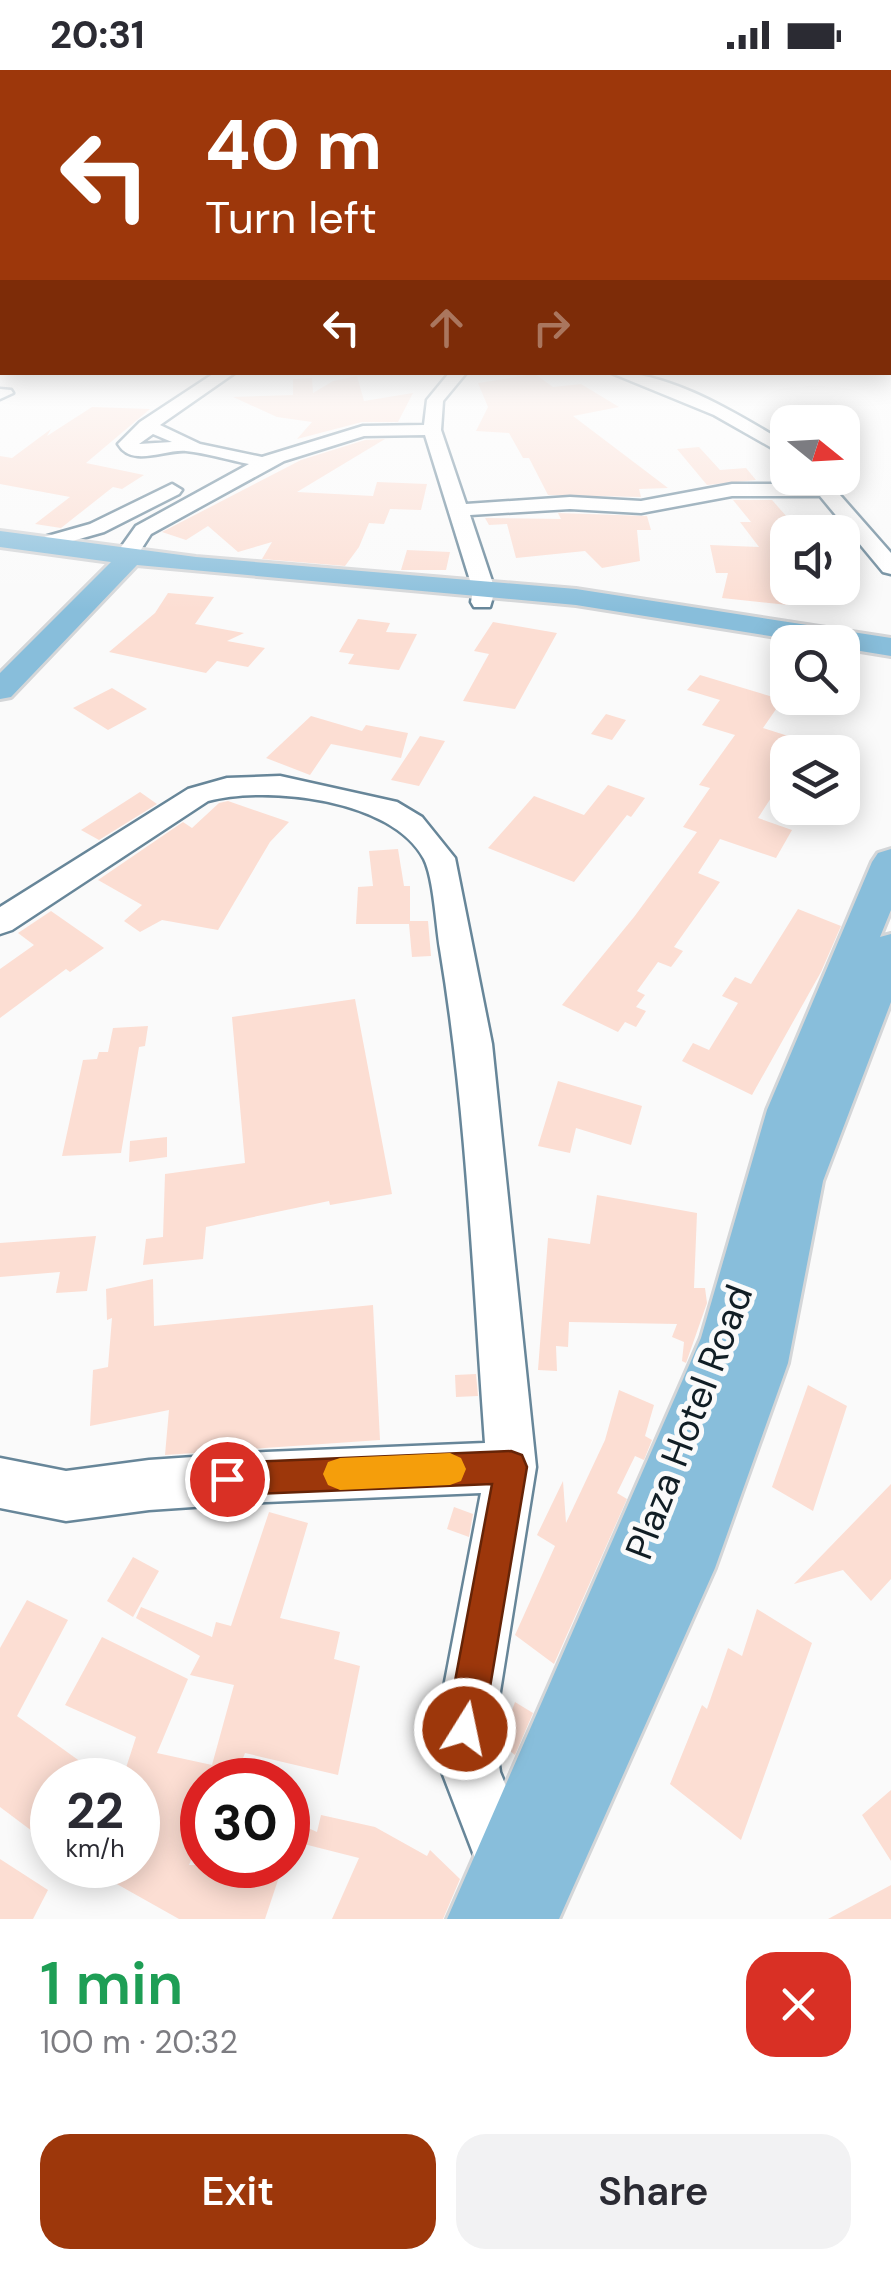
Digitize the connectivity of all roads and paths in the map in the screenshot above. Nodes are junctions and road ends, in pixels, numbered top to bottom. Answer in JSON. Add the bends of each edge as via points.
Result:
{"nodes":[{"id":1,"x":133,"y":437,"type":"edge"},
{"id":2,"x":176,"y":437,"type":"edge"},
{"id":3,"x":339,"y":437,"type":"edge"},
{"id":4,"x":435,"y":437,"type":"edge"},
{"id":5,"x":186,"y":445,"type":"junction"},
{"id":6,"x":266,"y":459,"type":"junction"},
{"id":7,"x":189,"y":483,"type":"junction"},
{"id":8,"x":770,"y":487,"type":"edge"},
{"id":9,"x":213,"y":490,"type":"junction"},
{"id":10,"x":831,"y":495,"type":"edge"},
{"id":11,"x":460,"y":510,"type":"junction"},
{"id":12,"x":0,"y":539,"type":"edge"},
{"id":13,"x":38,"y":544,"type":"junction"},
{"id":14,"x":0,"y":549,"type":"edge"},
{"id":15,"x":115,"y":561,"type":"junction"},
{"id":16,"x":891,"y":568,"type":"edge"},
{"id":17,"x":483,"y":596,"type":"junction"},
{"id":18,"x":770,"y":642,"type":"edge"},
{"id":19,"x":891,"y":647,"type":"edge"},
{"id":20,"x":860,"y":660,"type":"edge"},
{"id":21,"x":0,"y":665,"type":"edge"},
{"id":22,"x":891,"y":666,"type":"edge"},
{"id":23,"x":0,"y":690,"type":"edge"},
{"id":24,"x":891,"y":862,"type":"edge"},
{"id":25,"x":0,"y":922,"type":"edge"},
{"id":26,"x":891,"y":949,"type":"edge"},
{"id":27,"x":511,"y":1467,"type":"junction"},
{"id":28,"x":0,"y":1483,"type":"edge"},
{"id":29,"x":515,"y":1893,"type":"edge"},
{"id":30,"x":486,"y":1919,"type":"edge"}],
"edges":[{"from":1,"to":5,"type":"street","via":[[129,448]]},
{"from":2,"to":5,"type":"street"},
{"from":3,"to":6,"type":"street"},
{"from":4,"to":11,"type":"street"},
{"from":5,"to":6,"type":"street"},
{"from":6,"to":7,"type":"street"},
{"from":6,"to":9,"type":"street"},
{"from":7,"to":9,"type":"street"},
{"from":7,"to":13,"type":"street","via":[[97,528]]},
{"from":8,"to":11,"type":"street","via":[[641,507],[570,503]]},
{"from":9,"to":15,"type":"street","via":[[143,530]]},
{"from":10,"to":16,"type":"street"},
{"from":11,"to":17,"type":"street"},
{"from":12,"to":13,"type":"main road"},
{"from":13,"to":15,"type":"main road"},
{"from":14,"to":15,"type":"main road"},
{"from":15,"to":17,"type":"main road"},
{"from":15,"to":21,"type":"main road"},
{"from":15,"to":23,"type":"main road"},
{"from":17,"to":18,"type":"main road"},
{"from":17,"to":19,"type":"main road","via":[[576,598]]},
{"from":20,"to":22,"type":"main road"},
{"from":24,"to":29,"type":"main road","name":"Plaza Hotel Road","via":[[790,1110],[728,1340]]},
{"from":25,"to":27,"type":"street","via":[[188,802],[227,787],[303,788],[387,809],[427,839],[440,858],[474,1044]]},
{"from":26,"to":29,"type":"main road","name":"Plaza Hotel Road","via":[[798,1181],[760,1363],[684,1568]]},
{"from":27,"to":28,"type":"street","via":[[227,1479],[66,1496]]},
{"from":27,"to":29,"type":"street","via":[[465,1729],[470,1772]]},
{"from":29,"to":30,"type":"main road","name":"Plaza Hotel Road"}]}
